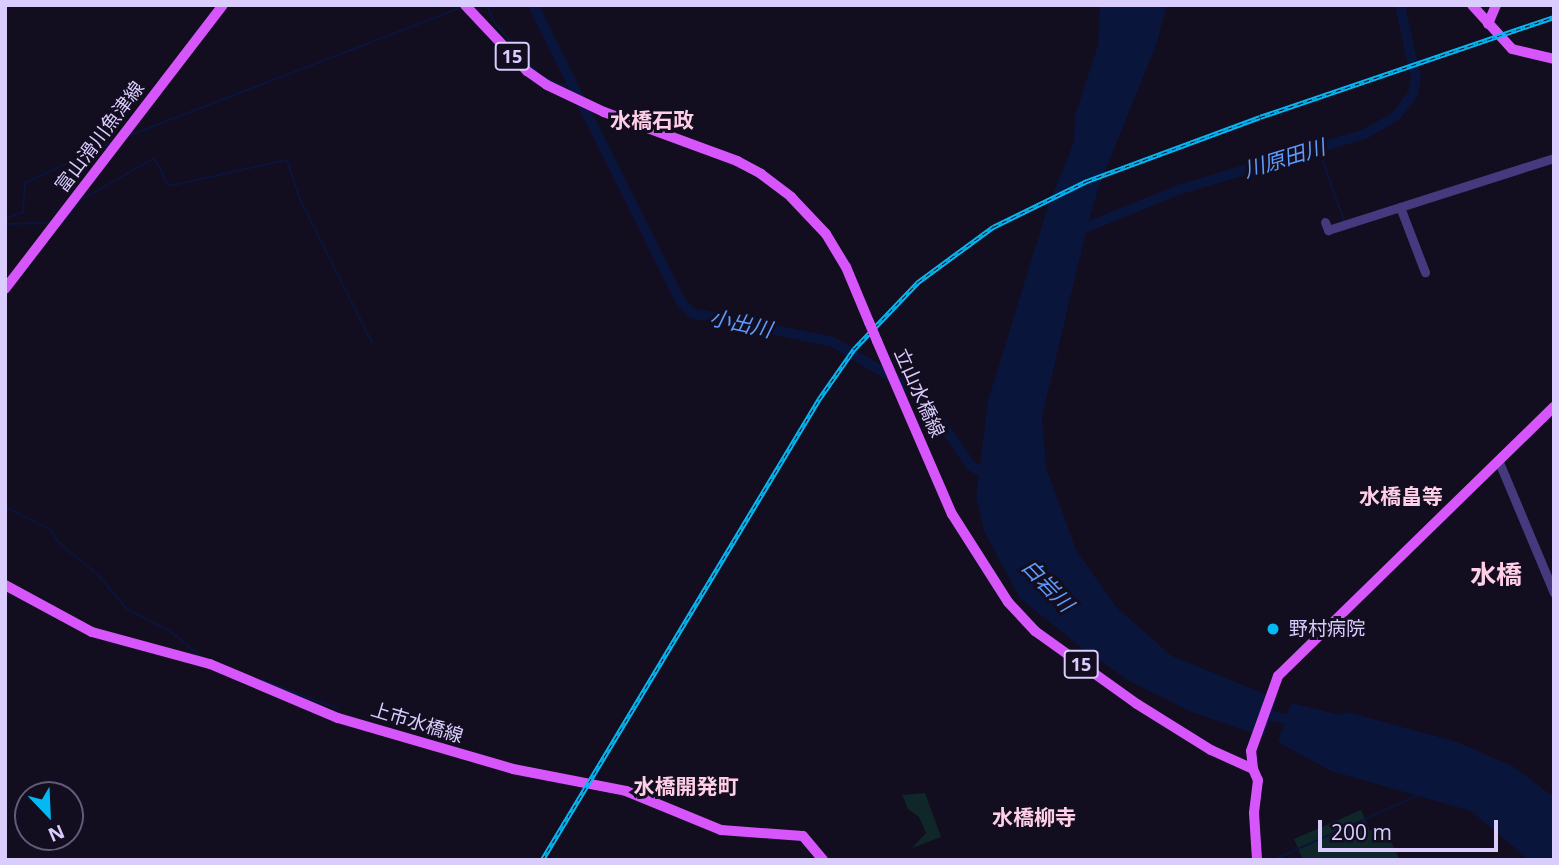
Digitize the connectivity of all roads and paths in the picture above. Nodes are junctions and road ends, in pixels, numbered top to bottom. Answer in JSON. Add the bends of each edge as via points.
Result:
{"nodes":[{"id":1,"x":223,"y":5,"type":"edge"},
{"id":2,"x":465,"y":5,"type":"edge"},
{"id":3,"x":1472,"y":5,"type":"edge"},
{"id":4,"x":1496,"y":5,"type":"edge"},
{"id":5,"x":1488,"y":24,"type":"junction"},
{"id":6,"x":1554,"y":59,"type":"edge"},
{"id":7,"x":1554,"y":159,"type":"edge"},
{"id":8,"x":1400,"y":207,"type":"junction"},
{"id":9,"x":1325,"y":222,"type":"dead end"},
{"id":10,"x":1425,"y":272,"type":"dead end"},
{"id":11,"x":5,"y":289,"type":"edge"},
{"id":12,"x":1554,"y":407,"type":"edge"},
{"id":13,"x":1499,"y":462,"type":"junction"},
{"id":14,"x":5,"y":585,"type":"edge"},
{"id":15,"x":1554,"y":593,"type":"edge"},
{"id":16,"x":1253,"y":769,"type":"junction"},
{"id":17,"x":823,"y":860,"type":"edge"},
{"id":18,"x":1257,"y":860,"type":"edge"}],
"edges":[{"from":1,"to":11,"type":"main road","name":"富山滑川魚津線"},
{"from":2,"to":16,"type":"main road","name":"立山水橋線","number":"15","bridge":true,"via":[[527,71],[567,96],[737,161],[791,197],[826,234],[846,267],[952,514],[1008,603],[1035,631],[1137,704]]},
{"from":3,"to":5,"type":"main road"},
{"from":4,"to":5,"type":"main road"},
{"from":5,"to":6,"type":"main road","via":[[1512,49]]},
{"from":7,"to":8,"type":"street"},
{"from":8,"to":9,"type":"street","via":[[1328,230]]},
{"from":8,"to":10,"type":"street"},
{"from":12,"to":13,"type":"main road"},
{"from":13,"to":15,"type":"street"},
{"from":13,"to":16,"type":"main road","via":[[1275,682],[1251,751]]},
{"from":14,"to":17,"type":"main road","name":"上市水橋線","via":[[92,632],[210,664],[338,718],[513,769],[626,791],[721,830],[803,835]]},
{"from":16,"to":18,"type":"main road","via":[[1258,780],[1254,813]]}]}
